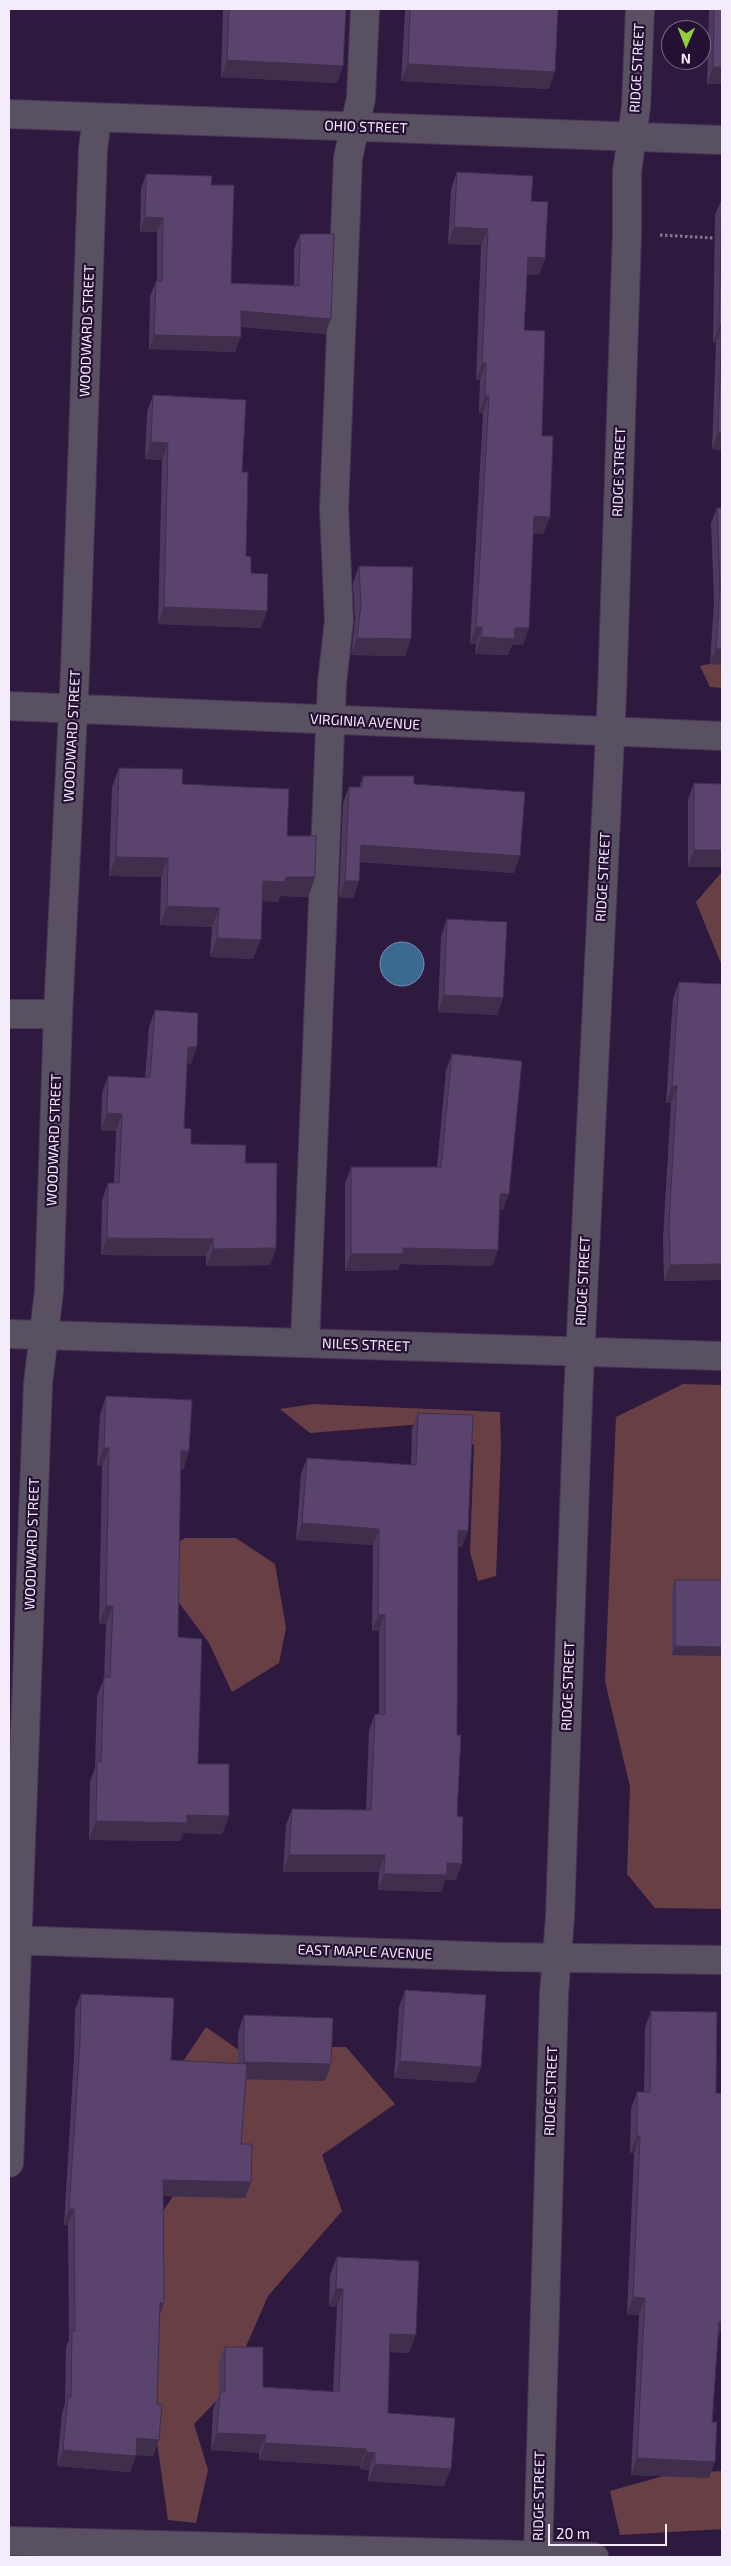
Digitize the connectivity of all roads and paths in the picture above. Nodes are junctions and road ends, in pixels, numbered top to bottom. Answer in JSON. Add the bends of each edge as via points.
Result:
{"nodes":[{"id":1,"x":365,"y":9,"type":"edge"},
{"id":2,"x":640,"y":9,"type":"edge"},
{"id":3,"x":9,"y":114,"type":"edge"},
{"id":4,"x":97,"y":118,"type":"junction"},
{"id":5,"x":354,"y":126,"type":"junction"},
{"id":6,"x":632,"y":137,"type":"junction"},
{"id":7,"x":722,"y":140,"type":"edge"},
{"id":8,"x":627,"y":233,"type":"junction"},
{"id":9,"x":714,"y":238,"type":"dead end"},
{"id":10,"x":9,"y":706,"type":"edge"},
{"id":11,"x":74,"y":709,"type":"junction"},
{"id":12,"x":331,"y":720,"type":"junction"},
{"id":13,"x":610,"y":731,"type":"junction"},
{"id":14,"x":722,"y":736,"type":"edge"},
{"id":15,"x":9,"y":1014,"type":"edge"},
{"id":16,"x":58,"y":1014,"type":"junction"},
{"id":17,"x":9,"y":1334,"type":"edge"},
{"id":18,"x":43,"y":1336,"type":"junction"},
{"id":19,"x":305,"y":1343,"type":"junction"},
{"id":20,"x":580,"y":1353,"type":"junction"},
{"id":21,"x":722,"y":1356,"type":"edge"},
{"id":22,"x":13,"y":1940,"type":"edge"},
{"id":23,"x":556,"y":1957,"type":"junction"},
{"id":24,"x":722,"y":1960,"type":"edge"},
{"id":25,"x":9,"y":2163,"type":"edge"},
{"id":26,"x":9,"y":2540,"type":"edge"},
{"id":27,"x":538,"y":2555,"type":"junction"},
{"id":28,"x":594,"y":2557,"type":"edge"}],
"edges":[{"from":1,"to":5,"type":"street","via":[[361,98]]},
{"from":2,"to":6,"type":"street","name":"RIDGE STREET"},
{"from":3,"to":4,"type":"street","name":"OHIO STREET"},
{"from":4,"to":5,"type":"street","name":"OHIO STREET"},
{"from":4,"to":11,"type":"street","name":"WOODWARD STREET","via":[[93,149]]},
{"from":5,"to":6,"type":"street","name":"OHIO STREET"},
{"from":5,"to":12,"type":"street","via":[[348,158],[338,391],[334,509],[339,621]]},
{"from":6,"to":7,"type":"street","name":"OHIO STREET"},
{"from":6,"to":8,"type":"street","name":"RIDGE STREET","via":[[627,172]]},
{"from":8,"to":9,"type":"path"},
{"from":8,"to":13,"type":"street","name":"RIDGE STREET"},
{"from":10,"to":11,"type":"street","name":"VIRGINIA AVENUE"},
{"from":11,"to":12,"type":"street","name":"VIRGINIA AVENUE"},
{"from":11,"to":16,"type":"street","name":"WOODWARD STREET"},
{"from":12,"to":13,"type":"street","name":"VIRGINIA AVENUE"},
{"from":12,"to":19,"type":"street"},
{"from":13,"to":14,"type":"street","name":"VIRGINIA AVENUE"},
{"from":13,"to":20,"type":"street","name":"RIDGE STREET"},
{"from":15,"to":16,"type":"street"},
{"from":16,"to":18,"type":"street","name":"WOODWARD STREET","via":[[49,1290]]},
{"from":17,"to":18,"type":"street","name":"NILES STREET"},
{"from":18,"to":19,"type":"street","name":"NILES STREET"},
{"from":18,"to":22,"type":"street","name":"WOODWARD STREET","via":[[38,1384]]},
{"from":19,"to":20,"type":"street","name":"NILES STREET"},
{"from":20,"to":21,"type":"street","name":"NILES STREET"},
{"from":20,"to":23,"type":"street","name":"RIDGE STREET"},
{"from":22,"to":23,"type":"street","name":"EAST MAPLE AVENUE"},
{"from":22,"to":25,"type":"street","name":"WOODWARD STREET"},
{"from":23,"to":24,"type":"street","name":"EAST MAPLE AVENUE"},
{"from":23,"to":27,"type":"street","name":"RIDGE STREET"},
{"from":26,"to":27,"type":"street"},
{"from":27,"to":28,"type":"street"}]}
